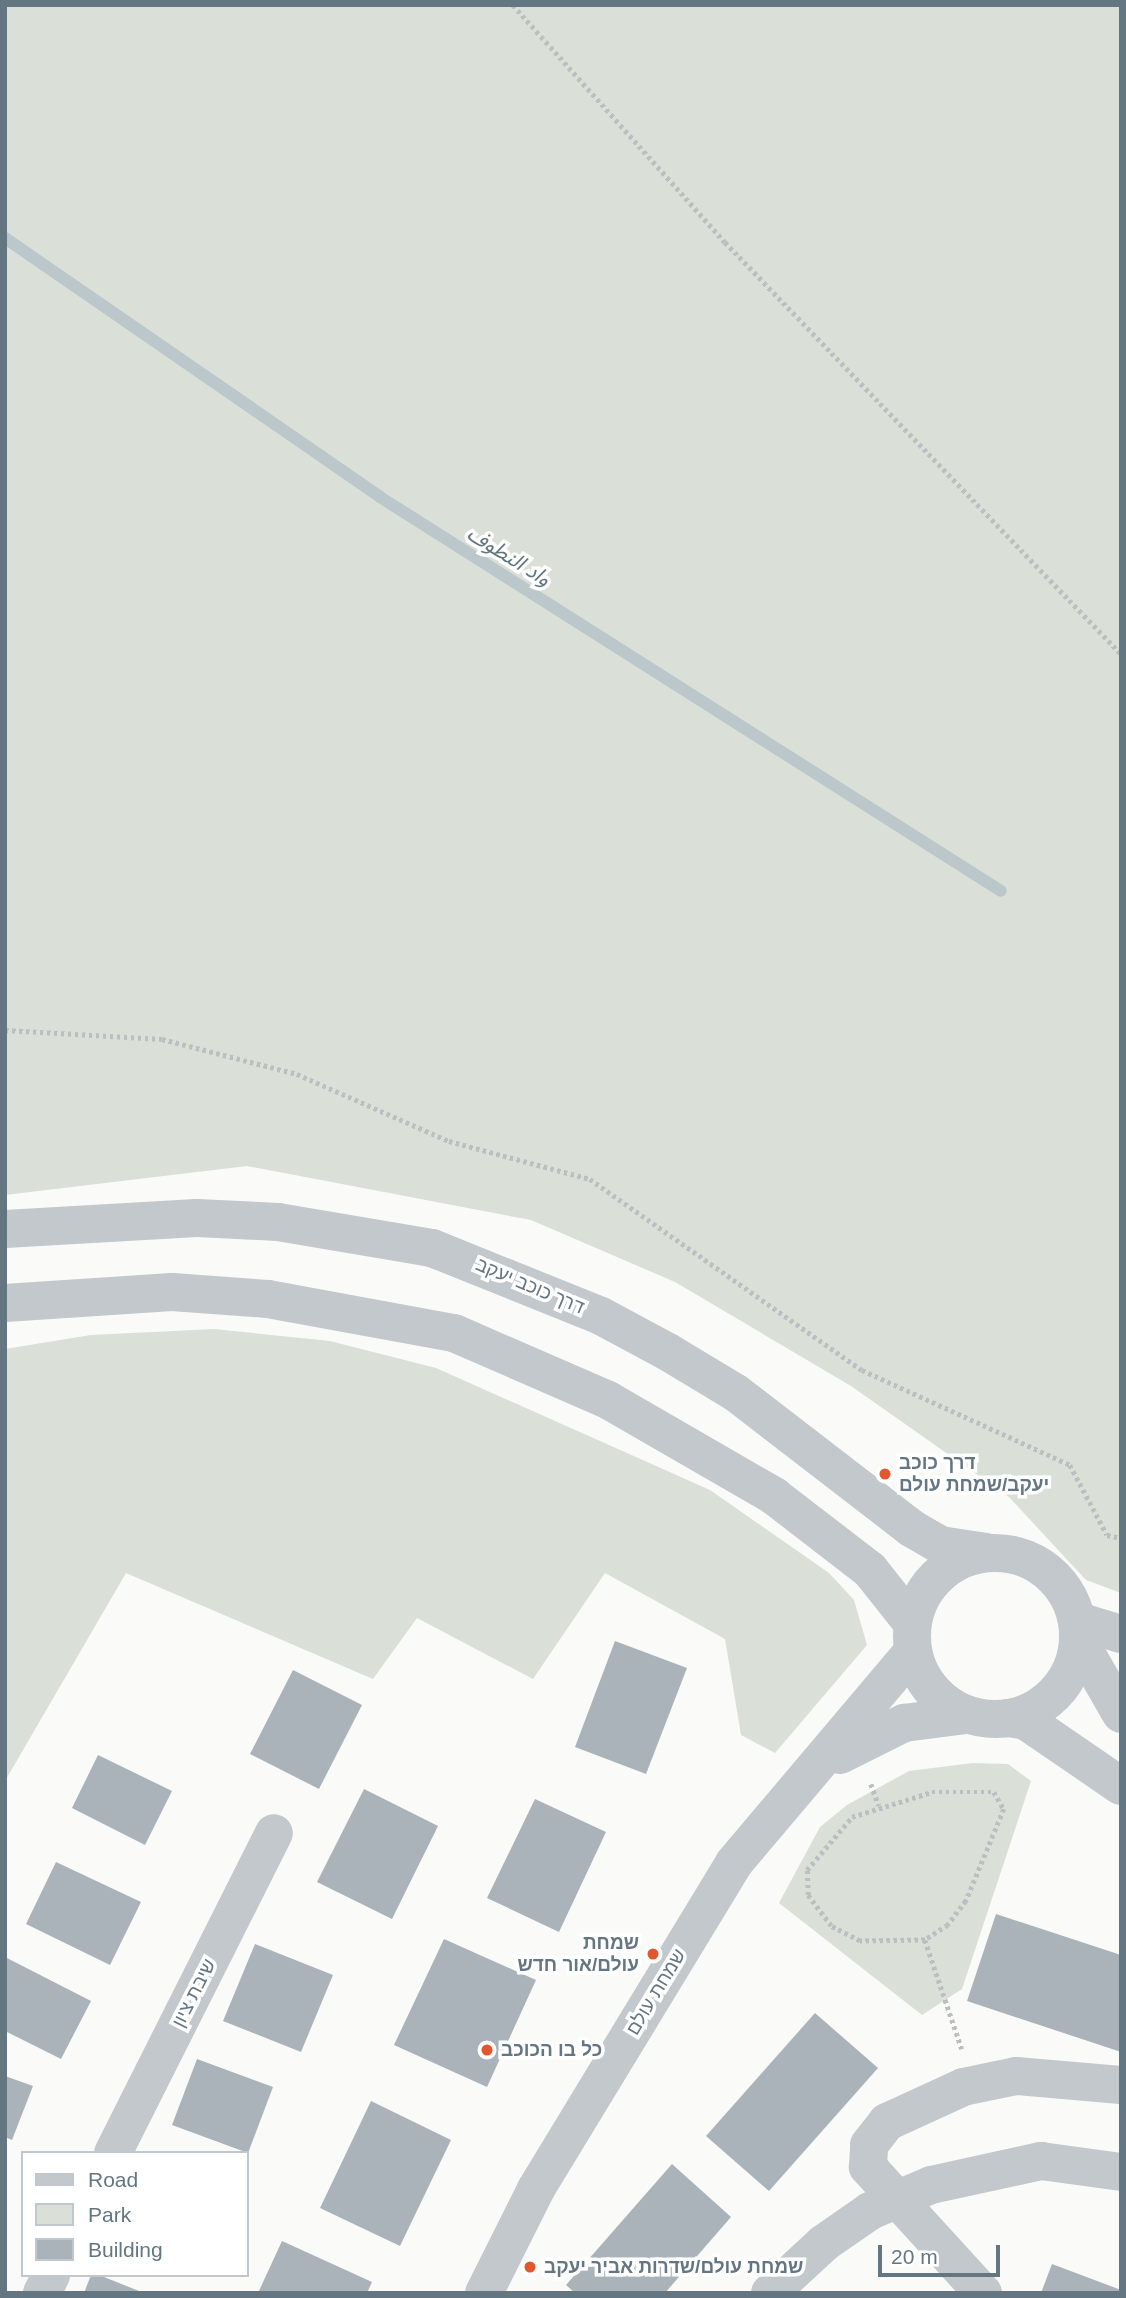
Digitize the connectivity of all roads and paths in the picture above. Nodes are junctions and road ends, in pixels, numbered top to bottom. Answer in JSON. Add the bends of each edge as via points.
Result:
{"nodes":[{"id":1,"x":513,"y":5,"type":"edge"},
{"id":2,"x":1121,"y":654,"type":"edge"},
{"id":3,"x":5,"y":1030,"type":"edge"},
{"id":4,"x":5,"y":1229,"type":"edge"},
{"id":5,"x":5,"y":1303,"type":"edge"},
{"id":6,"x":1121,"y":1538,"type":"edge"},
{"id":7,"x":986,"y":1552,"type":"junction"},
{"id":8,"x":1078,"y":1631,"type":"junction"},
{"id":9,"x":1121,"y":1634,"type":"edge"},
{"id":10,"x":912,"y":1637,"type":"junction"},
{"id":11,"x":1121,"y":1714,"type":"edge"},
{"id":12,"x":966,"y":1715,"type":"junction"},
{"id":13,"x":1008,"y":1718,"type":"junction"},
{"id":14,"x":806,"y":1778,"type":"junction"},
{"id":15,"x":1121,"y":1786,"type":"edge"},
{"id":16,"x":274,"y":1833,"type":"dead end"},
{"id":17,"x":925,"y":1940,"type":"junction"},
{"id":18,"x":974,"y":2084,"type":"junction"},
{"id":19,"x":1121,"y":2085,"type":"edge"},
{"id":20,"x":114,"y":2151,"type":"edge"},
{"id":21,"x":1121,"y":2172,"type":"edge"},
{"id":22,"x":895,"y":2200,"type":"junction"},
{"id":23,"x":50,"y":2277,"type":"edge"},
{"id":24,"x":42,"y":2293,"type":"edge"},
{"id":25,"x":484,"y":2293,"type":"edge"},
{"id":26,"x":770,"y":2293,"type":"edge"},
{"id":27,"x":983,"y":2293,"type":"edge"}],
"edges":[{"from":1,"to":2,"type":"path","via":[[724,242]]},
{"from":3,"to":6,"type":"path","via":[[162,1039],[297,1074],[449,1141],[590,1179],[862,1370],[1070,1465],[1107,1535]]},
{"from":4,"to":7,"type":"street","name":"דרך כוכב יעקב","via":[[197,1218],[278,1222],[432,1248],[601,1316],[668,1352],[747,1402],[911,1528],[940,1545]]},
{"from":5,"to":10,"type":"street","via":[[186,1293],[344,1310],[454,1333],[608,1400],[774,1496],[870,1570]]},
{"from":7,"to":8,"type":"street","via":[[1011,1553],[1055,1577]]},
{"from":7,"to":10,"type":"street","via":[[940,1573],[921,1595]]},
{"from":8,"to":9,"type":"street"},
{"from":8,"to":11,"type":"street"},
{"from":8,"to":13,"type":"street","via":[[1067,1678],[1049,1700]]},
{"from":10,"to":12,"type":"street","via":[[941,1701]]},
{"from":10,"to":14,"type":"street","name":"שמחת עולם"},
{"from":12,"to":13,"type":"street"},
{"from":12,"to":14,"type":"street","name":"שמחת עולם","via":[[904,1723],[863,1740]]},
{"from":13,"to":15,"type":"street","via":[[1026,1721]]},
{"from":14,"to":25,"type":"street","name":"שמחת עולם","via":[[734,1863],[536,2189]]},
{"from":16,"to":20,"type":"street","name":"שיבת ציון"},
{"from":17,"to":17,"type":"path","via":[[948,1926],[966,1901],[1004,1809],[994,1793],[932,1792],[852,1817],[807,1870],[808,1895],[831,1926],[860,1941]]},
{"from":17,"to":18,"type":"path"},
{"from":18,"to":19,"type":"street","via":[[1016,2076]]},
{"from":18,"to":22,"type":"street","via":[[907,2110],[887,2122],[869,2145],[868,2166]]},
{"from":21,"to":22,"type":"street","via":[[1041,2161],[987,2168]]},
{"from":22,"to":26,"type":"street","via":[[824,2243]]},
{"from":22,"to":27,"type":"street"},
{"from":23,"to":24,"type":"street"}]}
